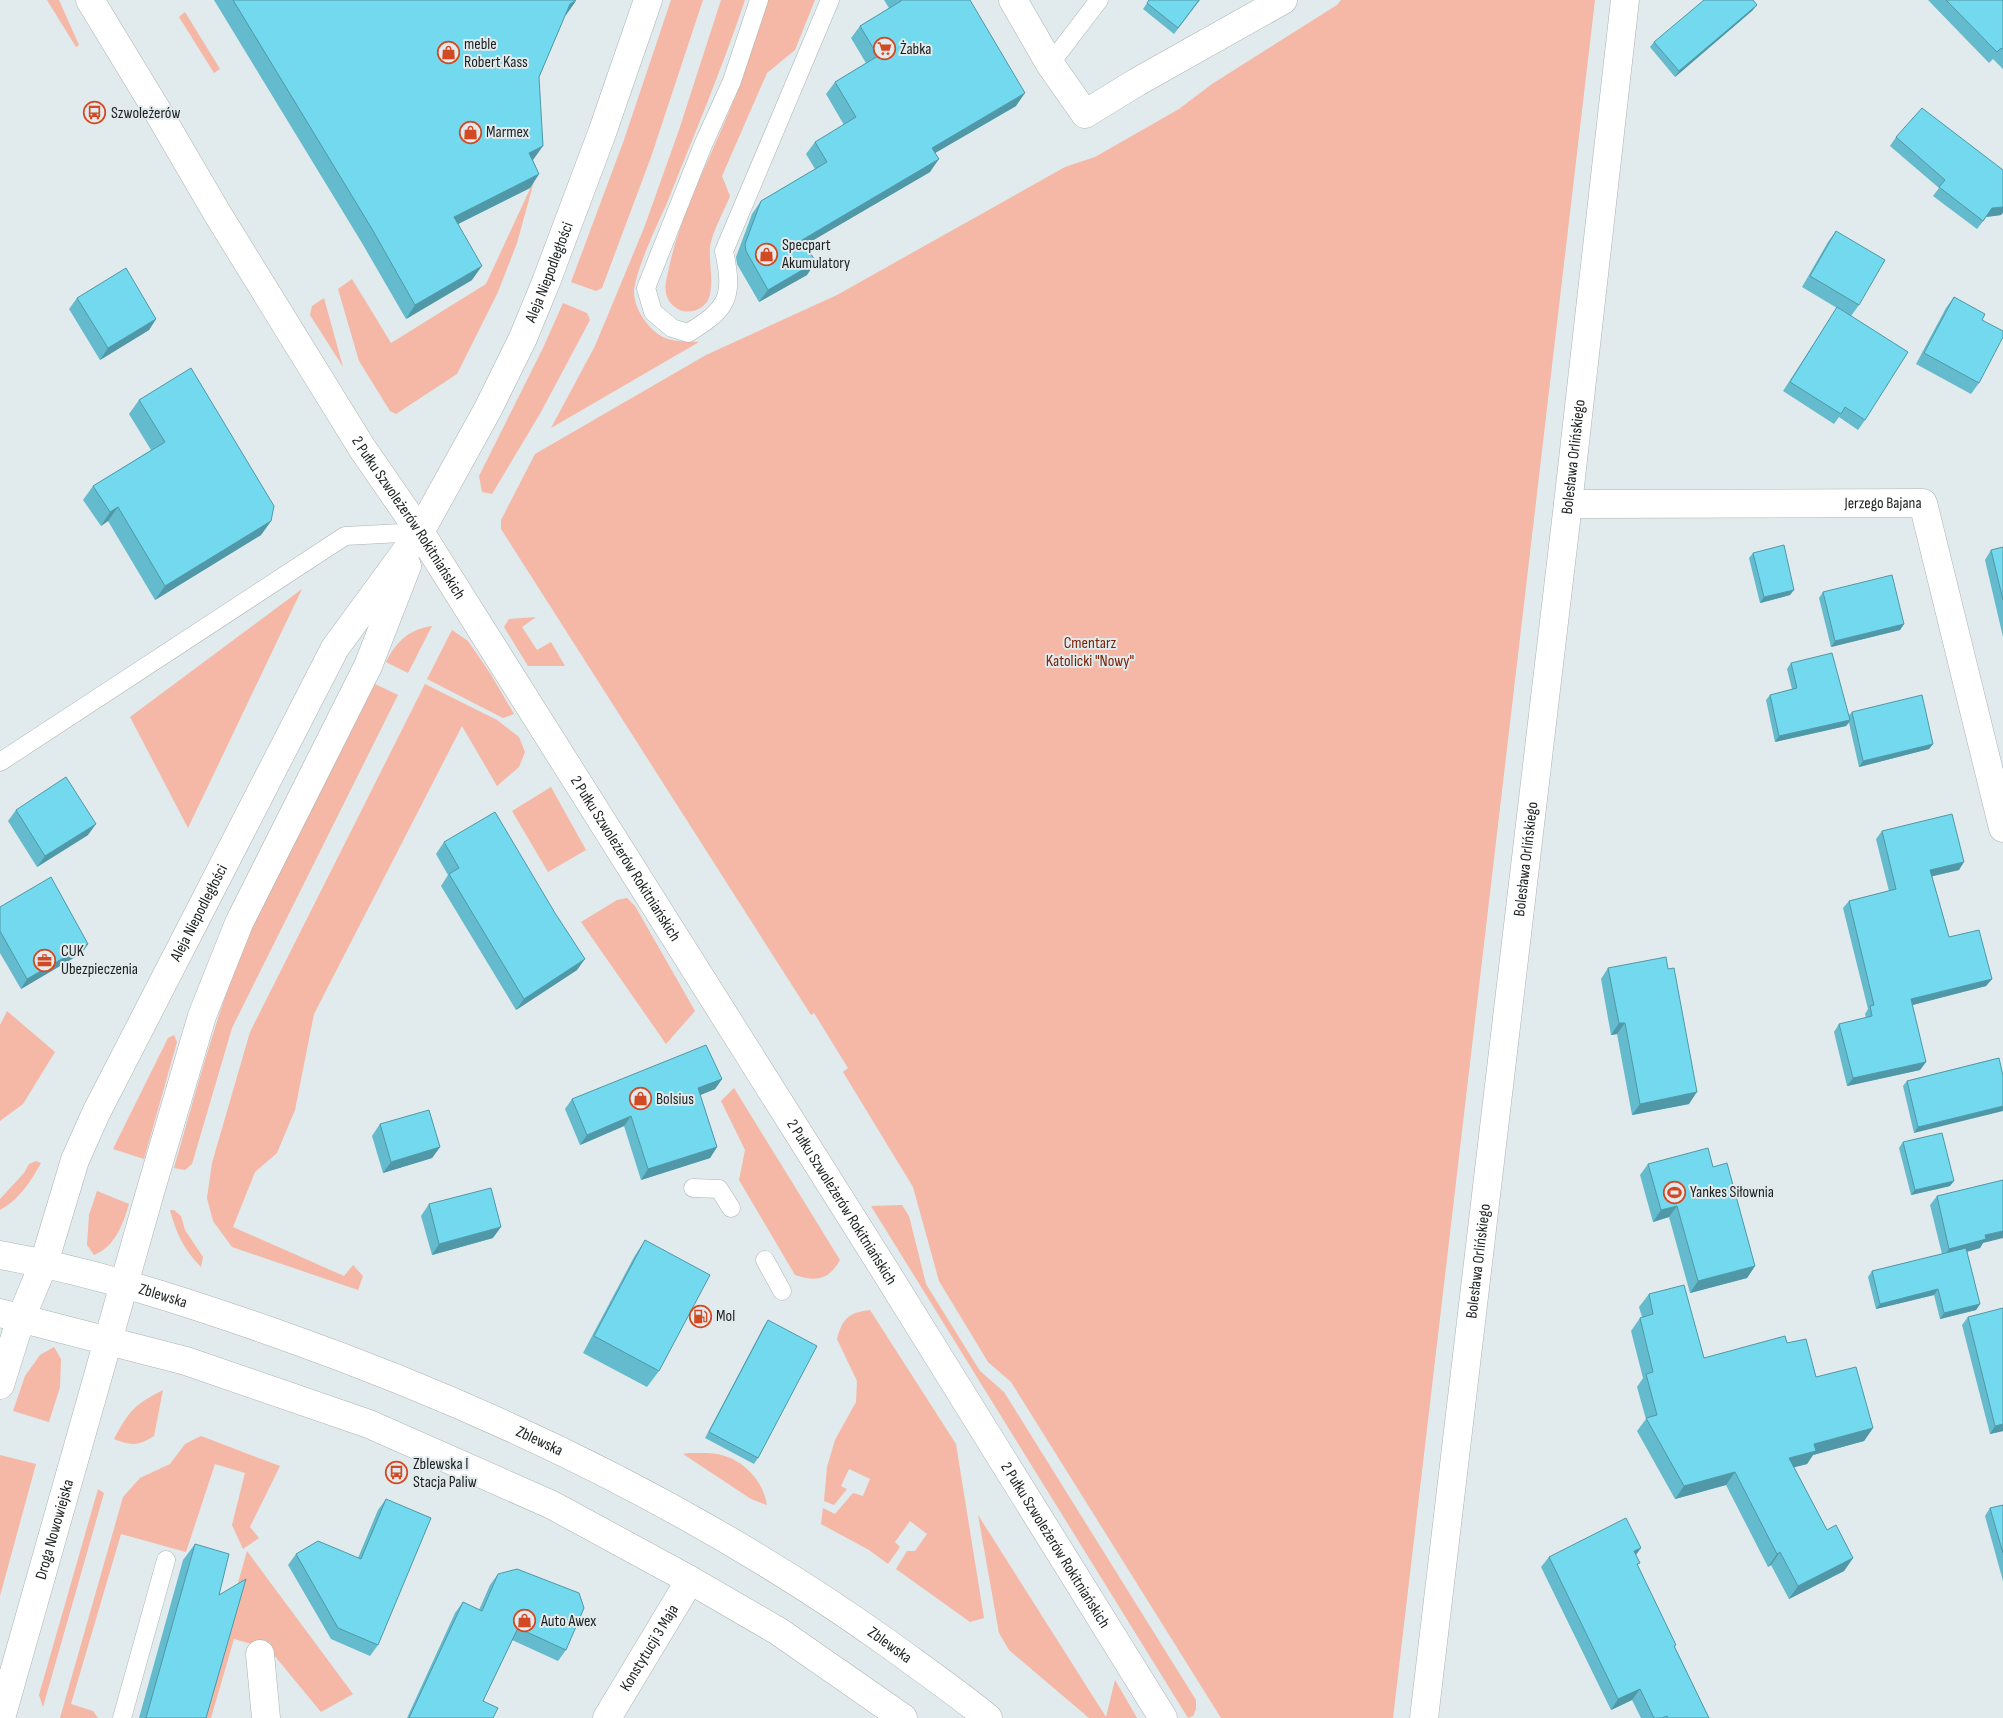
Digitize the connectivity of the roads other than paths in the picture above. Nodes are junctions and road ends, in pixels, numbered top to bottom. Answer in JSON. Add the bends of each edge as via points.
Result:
{"nodes":[{"id":1,"x":90,"y":0,"type":"edge"},
{"id":2,"x":648,"y":0,"type":"edge"},
{"id":3,"x":759,"y":0,"type":"edge"},
{"id":4,"x":830,"y":0,"type":"edge"},
{"id":5,"x":1013,"y":0,"type":"edge"},
{"id":6,"x":1099,"y":0,"type":"edge"},
{"id":7,"x":1283,"y":0,"type":"edge"},
{"id":8,"x":1625,"y":0,"type":"edge"},
{"id":9,"x":1050,"y":64,"type":"junction"},
{"id":10,"x":1568,"y":504,"type":"junction"},
{"id":11,"x":420,"y":532,"type":"junction"},
{"id":12,"x":0,"y":762,"type":"edge"},
{"id":13,"x":2003,"y":828,"type":"edge"},
{"id":14,"x":693,"y":1188,"type":"dead end"},
{"id":15,"x":731,"y":1208,"type":"dead end"},
{"id":16,"x":0,"y":1254,"type":"edge"},
{"id":17,"x":765,"y":1260,"type":"dead end"},
{"id":18,"x":44,"y":1262,"type":"junction"},
{"id":19,"x":124,"y":1285,"type":"junction"},
{"id":20,"x":782,"y":1291,"type":"dead end"},
{"id":21,"x":11,"y":1316,"type":"edge"},
{"id":22,"x":109,"y":1341,"type":"junction"},
{"id":23,"x":0,"y":1385,"type":"edge"},
{"id":24,"x":166,"y":1560,"type":"dead end"},
{"id":25,"x":690,"y":1580,"type":"junction"},
{"id":26,"x":260,"y":1654,"type":"dead end"},
{"id":27,"x":610,"y":1717,"type":"edge"},
{"id":28,"x":1,"y":1718,"type":"edge"},
{"id":29,"x":122,"y":1718,"type":"edge"},
{"id":30,"x":266,"y":1718,"type":"edge"},
{"id":31,"x":903,"y":1718,"type":"edge"},
{"id":32,"x":988,"y":1718,"type":"edge"},
{"id":33,"x":1163,"y":1718,"type":"edge"},
{"id":34,"x":1424,"y":1718,"type":"edge"}],
"edges":[{"from":1,"to":11,"type":"street","name":"2 Pułku Szwoleżerów Rokitniańskich","via":[[357,440]]},
{"from":2,"to":11,"type":"street","name":"Aleja Niepodległości","via":[[602,133],[523,338],[488,410]]},
{"from":3,"to":4,"type":"lane","via":[[732,81],[646,288],[653,312],[672,328],[688,333],[706,322],[726,301],[728,273],[724,251]]},
{"from":5,"to":9,"type":"street"},
{"from":6,"to":9,"type":"lane"},
{"from":7,"to":9,"type":"street","via":[[1085,114]]},
{"from":8,"to":10,"type":"street","name":"Bolesława Orlińskiego"},
{"from":10,"to":13,"type":"street","name":"Jerzego Bajana","via":[[1923,503]]},
{"from":10,"to":34,"type":"street","name":"Bolesława Orlińskiego"},
{"from":11,"to":12,"type":"lane","via":[[345,536]]},
{"from":11,"to":18,"type":"street","name":"Aleja Niepodległości","via":[[335,648],[162,982],[75,1160]]},
{"from":11,"to":19,"type":"street","name":"Aleja Niepodległości","via":[[368,666],[239,923],[197,1034]]},
{"from":11,"to":33,"type":"street","name":"2 Pułku Szwoleżerów Rokitniańskich"},
{"from":14,"to":15,"type":"lane","via":[[719,1189]]},
{"from":16,"to":18,"type":"street","name":"Zblewska"},
{"from":17,"to":20,"type":"lane"},
{"from":18,"to":19,"type":"street","name":"Zblewska"},
{"from":18,"to":21,"type":"street","name":"Aleja Niepodległości"},
{"from":19,"to":22,"type":"street","name":"Aleja Niepodległości"},
{"from":19,"to":32,"type":"street","name":"Zblewska","via":[[356,1361],[560,1450],[693,1518],[829,1602]]},
{"from":21,"to":22,"type":"street"},
{"from":21,"to":23,"type":"street"},
{"from":22,"to":25,"type":"street","via":[[186,1361],[369,1424],[552,1505]]},
{"from":22,"to":28,"type":"street","name":"Droga Nowowiejska"},
{"from":24,"to":29,"type":"lane"},
{"from":25,"to":27,"type":"street","name":"Konstytucji 3 Maja"},
{"from":25,"to":31,"type":"street","via":[[778,1631]]},
{"from":26,"to":30,"type":"street"}]}
